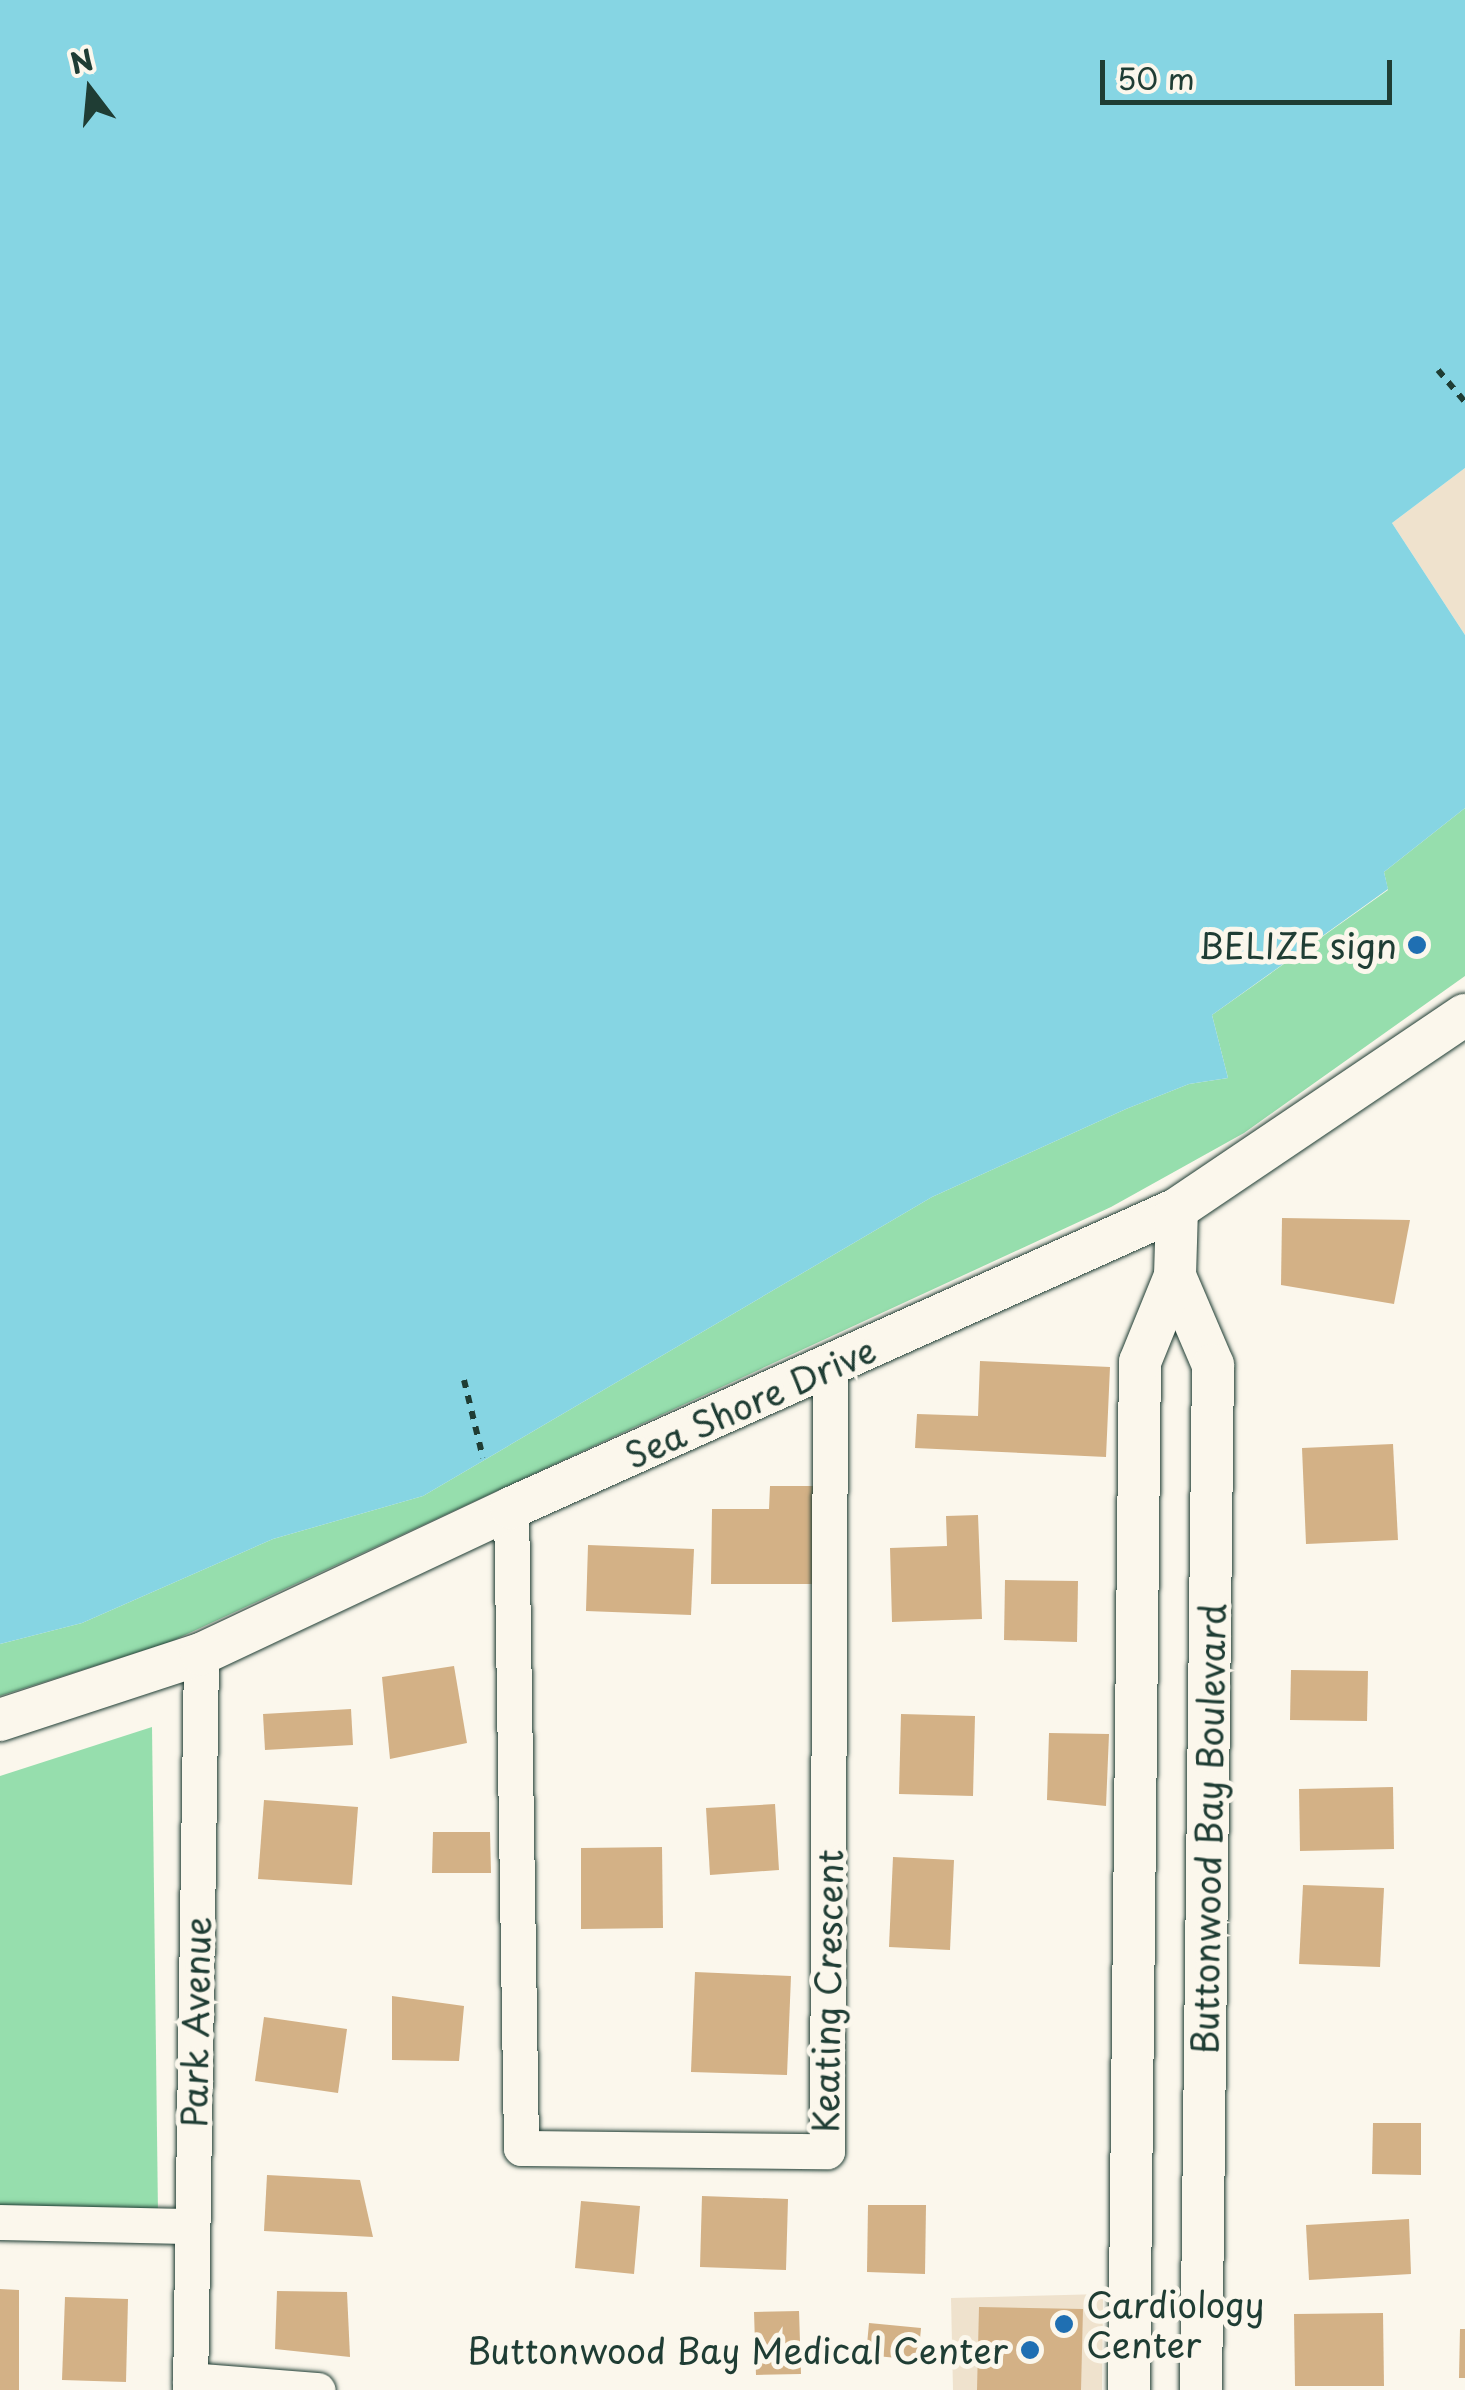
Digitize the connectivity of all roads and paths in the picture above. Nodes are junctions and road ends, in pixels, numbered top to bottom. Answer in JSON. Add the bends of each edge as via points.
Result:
{"nodes":[{"id":1,"x":1438,"y":370,"type":"dead end"},
{"id":2,"x":1465,"y":402,"type":"edge"},
{"id":3,"x":1465,"y":1015,"type":"edge"},
{"id":4,"x":1176,"y":1209,"type":"junction"},
{"id":5,"x":1174,"y":1276,"type":"junction"},
{"id":6,"x":830,"y":1368,"type":"junction"},
{"id":7,"x":464,"y":1380,"type":"dead end"},
{"id":8,"x":483,"y":1458,"type":"dead end"},
{"id":9,"x":512,"y":1508,"type":"junction"},
{"id":10,"x":201,"y":1654,"type":"junction"},
{"id":11,"x":0,"y":1720,"type":"edge"},
{"id":12,"x":0,"y":2222,"type":"edge"},
{"id":13,"x":192,"y":2226,"type":"junction"},
{"id":14,"x":190,"y":2385,"type":"edge"},
{"id":15,"x":318,"y":2390,"type":"edge"},
{"id":16,"x":1129,"y":2390,"type":"edge"},
{"id":17,"x":1201,"y":2390,"type":"edge"}],
"edges":[{"from":1,"to":2,"type":"path"},
{"from":3,"to":4,"type":"street","name":"Sea Shore Drive"},
{"from":4,"to":5,"type":"street","name":"Buttonwood Bay Boulevard"},
{"from":4,"to":6,"type":"street","name":"Sea Shore Drive"},
{"from":5,"to":16,"type":"street","name":"Buttonwood Bay Boulevard","via":[[1140,1362]]},
{"from":5,"to":17,"type":"street","name":"Buttonwood Bay Boulevard","via":[[1213,1365]]},
{"from":6,"to":9,"type":"street","name":"Sea Shore Drive"},
{"from":6,"to":9,"type":"street","name":"Keating Crescent","via":[[827,2151],[521,2148]]},
{"from":7,"to":8,"type":"path"},
{"from":9,"to":10,"type":"street","name":"Sea Shore Drive"},
{"from":10,"to":11,"type":"street","name":"Sea Shore Drive"},
{"from":10,"to":13,"type":"street","name":"Park Avenue"},
{"from":12,"to":13,"type":"street"},
{"from":13,"to":14,"type":"street","name":"Park Avenue"},
{"from":14,"to":15,"type":"street"}]}
